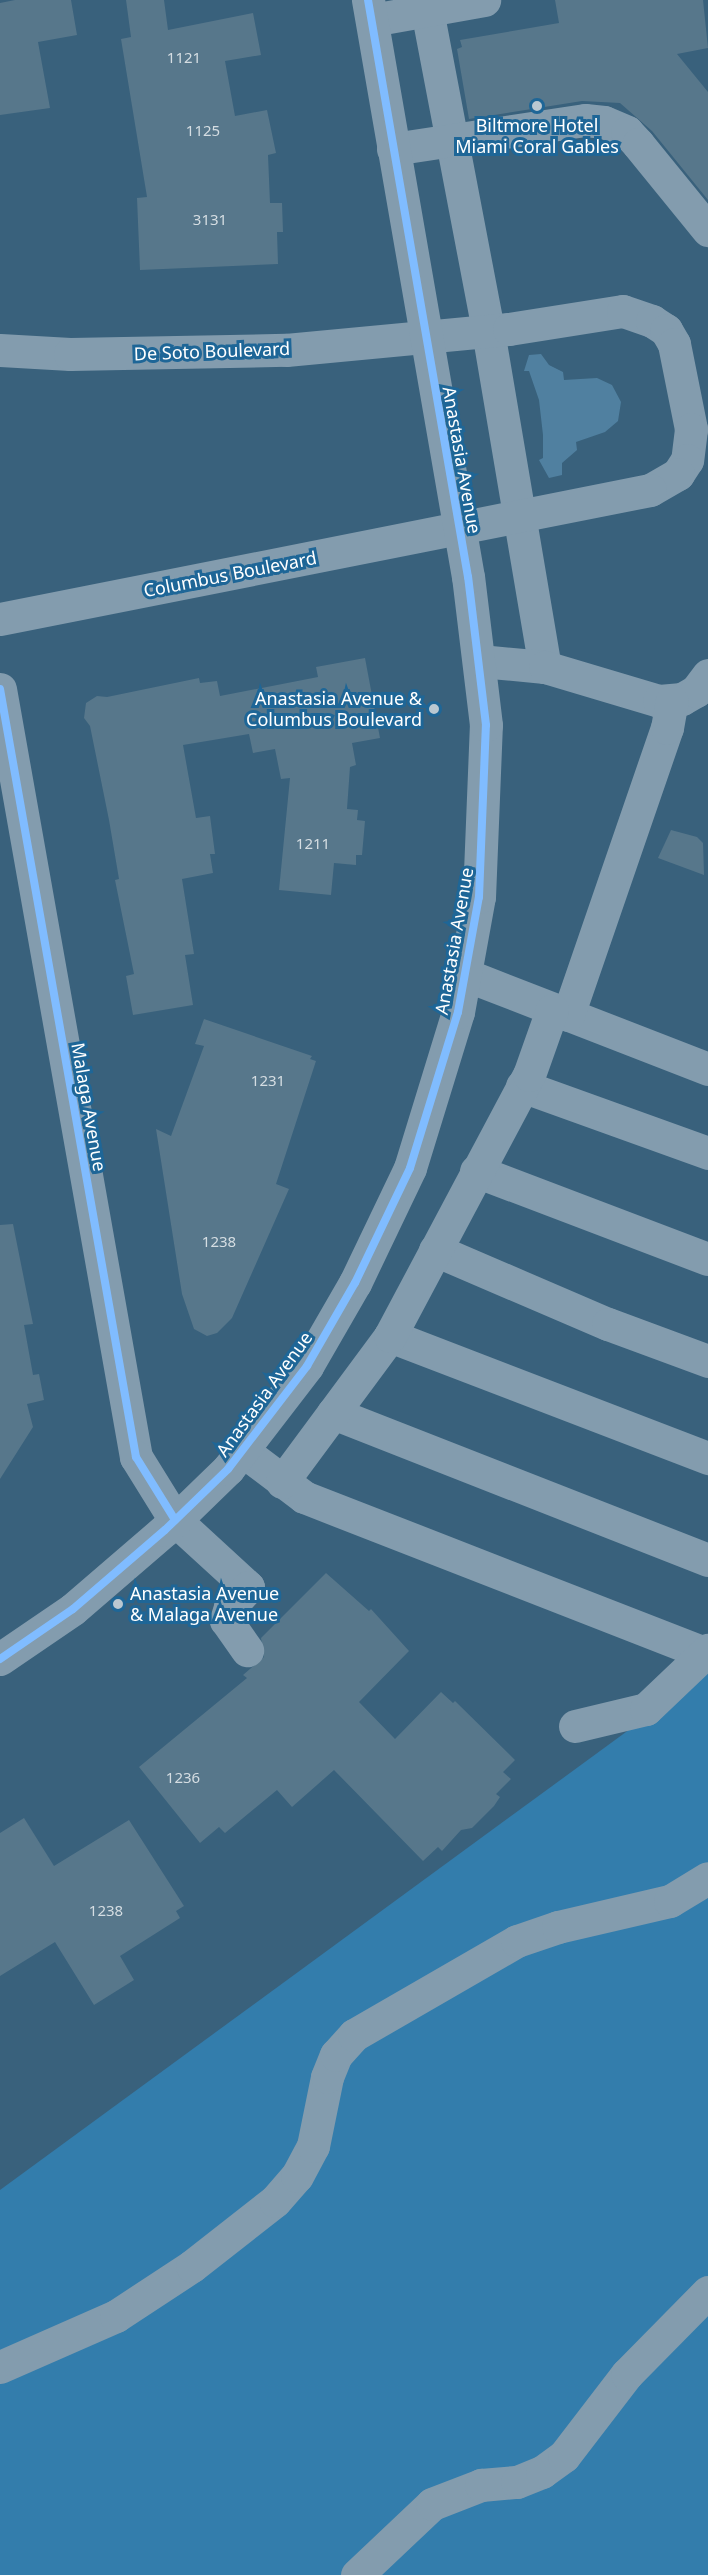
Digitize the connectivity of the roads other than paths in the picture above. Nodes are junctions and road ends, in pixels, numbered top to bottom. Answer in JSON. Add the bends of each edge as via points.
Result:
{"nodes":[{"id":1,"x":484,"y":0,"type":"edge"},
{"id":2,"x":370,"y":10,"type":"edge"},
{"id":3,"x":427,"y":10,"type":"junction"},
{"id":4,"x":452,"y":142,"type":"junction"},
{"id":5,"x":393,"y":149,"type":"junction"},
{"id":6,"x":708,"y":230,"type":"edge"},
{"id":7,"x":488,"y":331,"type":"junction"},
{"id":8,"x":424,"y":337,"type":"junction"},
{"id":9,"x":0,"y":350,"type":"edge"},
{"id":10,"x":519,"y":514,"type":"junction"},
{"id":11,"x":459,"y":526,"type":"junction"},
{"id":12,"x":0,"y":619,"type":"edge"},
{"id":13,"x":480,"y":661,"type":"junction"},
{"id":14,"x":545,"y":667,"type":"junction"},
{"id":15,"x":708,"y":675,"type":"edge"},
{"id":16,"x":0,"y":689,"type":"edge"},
{"id":17,"x":672,"y":701,"type":"junction"},
{"id":18,"x":466,"y":975,"type":"junction"},
{"id":19,"x":560,"y":1012,"type":"junction"},
{"id":20,"x":708,"y":1069,"type":"edge"},
{"id":21,"x":522,"y":1086,"type":"junction"},
{"id":22,"x":708,"y":1153,"type":"edge"},
{"id":23,"x":476,"y":1171,"type":"junction"},
{"id":24,"x":435,"y":1250,"type":"junction"},
{"id":25,"x":708,"y":1258,"type":"edge"},
{"id":26,"x":390,"y":1336,"type":"junction"},
{"id":27,"x":708,"y":1360,"type":"edge"},
{"id":28,"x":333,"y":1413,"type":"junction"},
{"id":29,"x":243,"y":1451,"type":"junction"},
{"id":30,"x":708,"y":1458,"type":"edge"},
{"id":31,"x":282,"y":1482,"type":"junction"},
{"id":32,"x":175,"y":1521,"type":"junction"},
{"id":33,"x":708,"y":1560,"type":"edge"},
{"id":34,"x":247,"y":1650,"type":"dead end"},
{"id":35,"x":706,"y":1651,"type":"edge"},
{"id":36,"x":0,"y":1659,"type":"edge"},
{"id":37,"x":575,"y":1726,"type":"dead end"},
{"id":38,"x":708,"y":1878,"type":"edge"},
{"id":39,"x":708,"y":2292,"type":"edge"},
{"id":40,"x":0,"y":2367,"type":"edge"},
{"id":41,"x":357,"y":2575,"type":"edge"}],
"edges":[{"from":1,"to":3,"type":"street"},
{"from":2,"to":3,"type":"street"},
{"from":2,"to":5,"type":"street","name":"Anastasia Avenue"},
{"from":3,"to":4,"type":"street"},
{"from":4,"to":5,"type":"street"},
{"from":4,"to":6,"type":"street","via":[[585,120],[615,126],[638,144]]},
{"from":4,"to":7,"type":"street"},
{"from":5,"to":8,"type":"street","name":"Anastasia Avenue"},
{"from":7,"to":8,"type":"street","name":"De Soto Boulevard"},
{"from":7,"to":10,"type":"street"},
{"from":7,"to":10,"type":"street","name":"Columbus Boulevard","via":[[623,311],[666,330],[679,356],[691,429],[687,460],[678,474],[650,490]]},
{"from":8,"to":9,"type":"street","name":"De Soto Boulevard","via":[[237,353],[70,354]]},
{"from":8,"to":11,"type":"street","name":"Anastasia Avenue"},
{"from":10,"to":11,"type":"street","name":"Columbus Boulevard"},
{"from":10,"to":14,"type":"street"},
{"from":11,"to":12,"type":"street","name":"Columbus Boulevard"},
{"from":11,"to":13,"type":"street","name":"Anastasia Avenue"},
{"from":13,"to":14,"type":"street"},
{"from":13,"to":18,"type":"street","name":"Anastasia Avenue","via":[[486,725],[486,806],[479,897]]},
{"from":14,"to":17,"type":"street","via":[[646,699]]},
{"from":15,"to":17,"type":"street","via":[[696,691]]},
{"from":16,"to":32,"type":"street","name":"Malaga Avenue","via":[[136,1457]]},
{"from":17,"to":19,"type":"street","via":[[641,804]]},
{"from":18,"to":19,"type":"street"},
{"from":18,"to":29,"type":"street","name":"Anastasia Avenue","via":[[437,1090],[393,1206],[312,1358]]},
{"from":19,"to":20,"type":"street"},
{"from":19,"to":21,"type":"street"},
{"from":21,"to":22,"type":"street"},
{"from":21,"to":23,"type":"street"},
{"from":23,"to":24,"type":"street"},
{"from":23,"to":25,"type":"street"},
{"from":24,"to":26,"type":"street"},
{"from":24,"to":27,"type":"street","via":[[608,1324]]},
{"from":26,"to":28,"type":"street"},
{"from":26,"to":30,"type":"street"},
{"from":28,"to":31,"type":"street"},
{"from":28,"to":33,"type":"street"},
{"from":29,"to":31,"type":"street"},
{"from":29,"to":32,"type":"street","name":"Anastasia Avenue"},
{"from":31,"to":35,"type":"street","via":[[304,1497]]},
{"from":32,"to":34,"type":"street","name":"Malaga Avenue","via":[[248,1587],[230,1607],[226,1620]]},
{"from":32,"to":36,"type":"street","name":"Anastasia Avenue","via":[[82,1601]]},
{"from":35,"to":37,"type":"street","via":[[646,1708]]},
{"from":38,"to":40,"type":"street","via":[[670,1901],[558,1927],[517,1941],[354,2035],[336,2055],[327,2077],[313,2146],[297,2176],[275,2201],[192,2266],[116,2316]]},
{"from":39,"to":41,"type":"street","via":[[627,2374],[564,2456],[542,2472],[517,2482],[481,2485],[432,2504]]}]}
